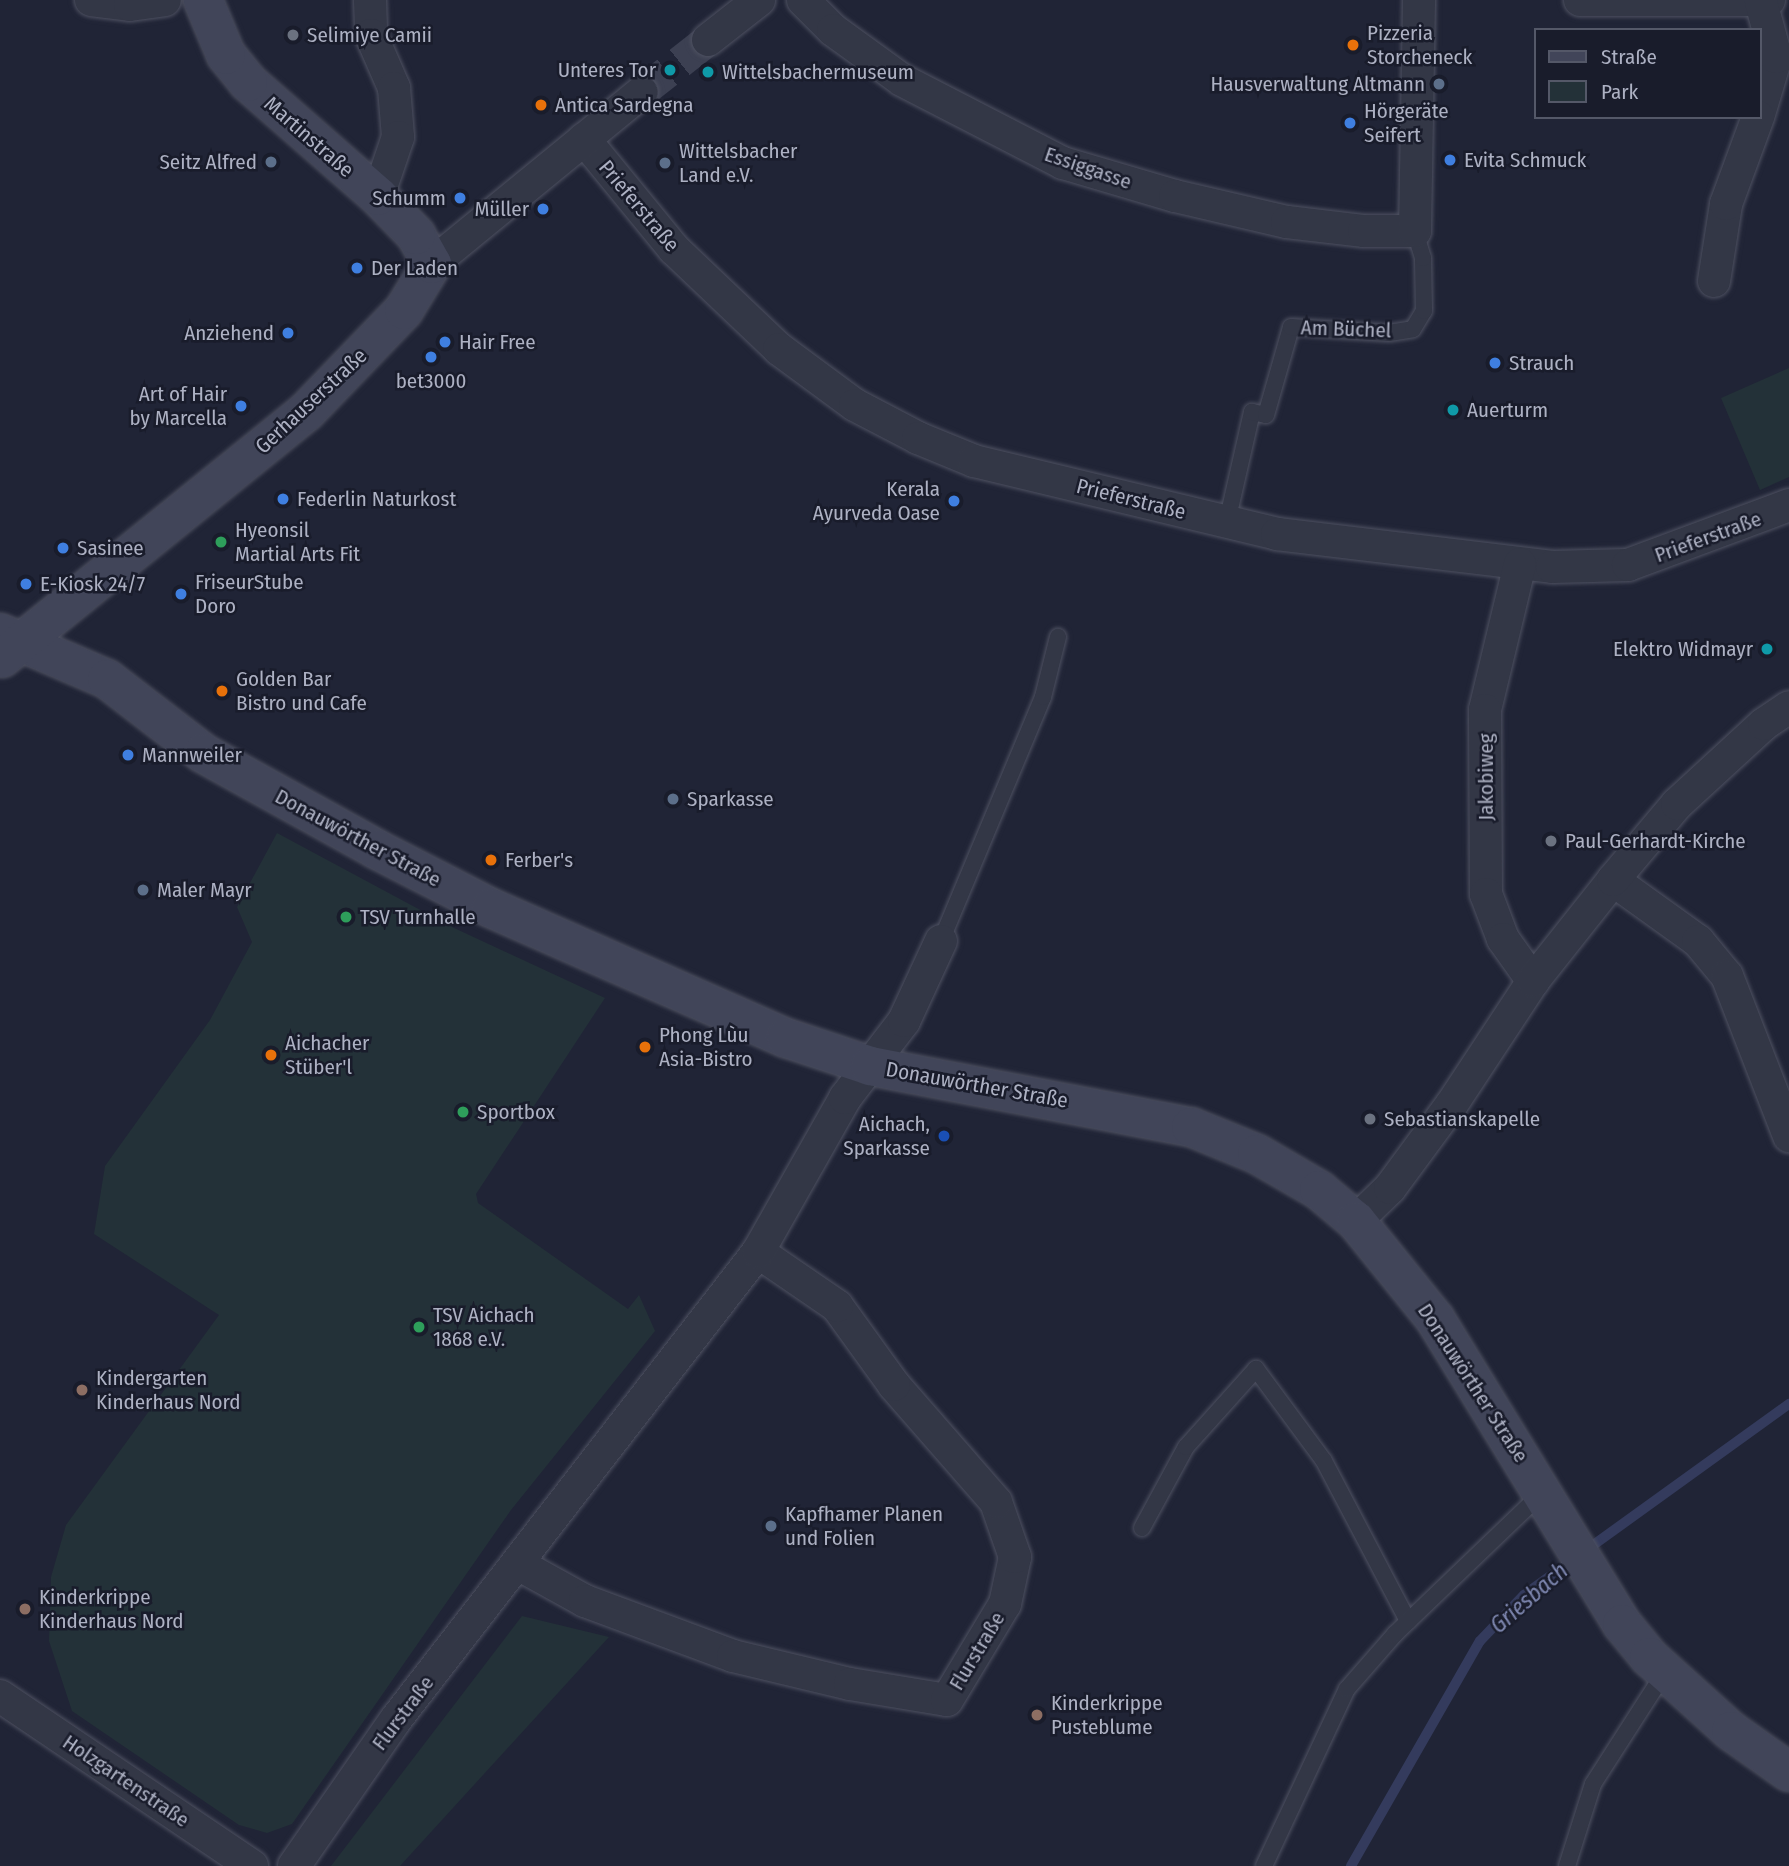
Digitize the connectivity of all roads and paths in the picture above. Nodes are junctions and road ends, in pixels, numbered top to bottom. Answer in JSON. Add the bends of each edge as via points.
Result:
{"nodes":[{"id":1,"x":91,"y":0,"type":"edge"},
{"id":2,"x":165,"y":0,"type":"edge"},
{"id":3,"x":204,"y":0,"type":"edge"},
{"id":4,"x":370,"y":0,"type":"edge"},
{"id":5,"x":759,"y":0,"type":"edge"},
{"id":6,"x":803,"y":0,"type":"edge"},
{"id":7,"x":1419,"y":0,"type":"edge"},
{"id":8,"x":1580,"y":0,"type":"edge"},
{"id":9,"x":1765,"y":1,"type":"edge"},
{"id":10,"x":708,"y":40,"type":"tunnel mouth"},
{"id":11,"x":642,"y":92,"type":"tunnel mouth"},
{"id":12,"x":1761,"y":109,"type":"edge"},
{"id":13,"x":1758,"y":119,"type":"edge"},
{"id":14,"x":584,"y":139,"type":"junction"},
{"id":15,"x":378,"y":196,"type":"junction"},
{"id":16,"x":1415,"y":231,"type":"junction"},
{"id":17,"x":432,"y":264,"type":"junction"},
{"id":18,"x":1714,"y":281,"type":"dead end"},
{"id":19,"x":1789,"y":505,"type":"edge"},
{"id":20,"x":1227,"y":523,"type":"junction"},
{"id":21,"x":1520,"y":564,"type":"junction"},
{"id":22,"x":1058,"y":637,"type":"dead end"},
{"id":23,"x":6,"y":645,"type":"edge"},
{"id":24,"x":1789,"y":707,"type":"edge"},
{"id":25,"x":1613,"y":880,"type":"junction"},
{"id":26,"x":941,"y":941,"type":"joint"},
{"id":27,"x":1532,"y":981,"type":"junction"},
{"id":28,"x":870,"y":1066,"type":"junction"},
{"id":29,"x":1789,"y":1136,"type":"edge"},
{"id":30,"x":1356,"y":1222,"type":"junction"},
{"id":31,"x":758,"y":1252,"type":"junction"},
{"id":32,"x":1551,"y":1504,"type":"junction"},
{"id":33,"x":1142,"y":1528,"type":"dead end"},
{"id":34,"x":518,"y":1564,"type":"junction"},
{"id":35,"x":1408,"y":1621,"type":"junction"},
{"id":36,"x":1665,"y":1672,"type":"junction"},
{"id":37,"x":0,"y":1696,"type":"edge"},
{"id":38,"x":1789,"y":1772,"type":"edge"},
{"id":39,"x":252,"y":1866,"type":"edge"},
{"id":40,"x":294,"y":1866,"type":"edge"},
{"id":41,"x":1265,"y":1866,"type":"edge"},
{"id":42,"x":1567,"y":1866,"type":"edge"}],
"edges":[{"from":1,"to":2,"type":"street","via":[[130,5]]},
{"from":3,"to":15,"type":"main road","name":"Martinstraße","via":[[226,55],[248,82]]},
{"from":4,"to":15,"type":"street","via":[[371,35],[394,88],[398,137]]},
{"from":5,"to":10,"type":"street"},
{"from":6,"to":16,"type":"street","name":"Essiggasse","via":[[833,30],[902,80],[1063,163],[1175,197],[1287,222],[1364,231]]},
{"from":7,"to":16,"type":"street","name":"Am Büchel"},
{"from":8,"to":9,"type":"street"},
{"from":9,"to":12,"type":"street","via":[[1776,57]]},
{"from":11,"to":14,"type":"street","name":"Gerhauserstraße"},
{"from":13,"to":18,"type":"street","via":[[1726,204]]},
{"from":14,"to":17,"type":"street","name":"Gerhauserstraße"},
{"from":14,"to":20,"type":"street","name":"Prieferstraße","via":[[674,249],[779,349],[855,405],[974,461]]},
{"from":15,"to":17,"type":"main road","name":"Martinstraße","via":[[415,236]]},
{"from":16,"to":20,"type":"lane","name":"Am Büchel","via":[[1423,258],[1424,311],[1413,329],[1389,334],[1291,327],[1266,415],[1252,412]]},
{"from":17,"to":23,"type":"main road","name":"Gerhauserstraße","via":[[404,310],[306,411]]},
{"from":19,"to":21,"type":"street","name":"Prieferstraße","via":[[1628,565]]},
{"from":20,"to":21,"type":"street","name":"Prieferstraße","via":[[1361,546]]},
{"from":21,"to":27,"type":"street","name":"Jakobiweg","via":[[1485,710],[1486,894],[1503,939]]},
{"from":22,"to":26,"type":"lane","name":"Donauwörther Straße","via":[[1043,697]]},
{"from":23,"to":28,"type":"main road","name":"Donauwörther Straße","via":[[107,678],[203,753],[491,908],[786,1038]]},
{"from":24,"to":25,"type":"street","via":[[1763,724],[1677,804]]},
{"from":25,"to":27,"type":"street"},
{"from":25,"to":29,"type":"street","via":[[1698,941],[1727,976],[1758,1046]]},
{"from":26,"to":28,"type":"street","name":"Donauwörther Straße","via":[[904,1021]]},
{"from":27,"to":30,"type":"street","via":[[1452,1104],[1390,1188]]},
{"from":28,"to":30,"type":"main road","name":"Donauwörther Straße","via":[[1191,1127],[1257,1154],[1319,1190]]},
{"from":28,"to":31,"type":"street","name":"Flurstraße","via":[[845,1098]]},
{"from":30,"to":32,"type":"main road","name":"Donauwörther Straße","via":[[1435,1319]]},
{"from":31,"to":34,"type":"street","name":"Flurstraße"},
{"from":31,"to":34,"type":"street","name":"Flurstraße","via":[[837,1306],[894,1385],[996,1502],[1015,1557],[1005,1604],[947,1700],[850,1684],[733,1656],[585,1601]]},
{"from":32,"to":35,"type":"lane"},
{"from":32,"to":36,"type":"main road","name":"Donauwörther Straße","via":[[1622,1624]]},
{"from":33,"to":35,"type":"lane","via":[[1186,1447],[1256,1369],[1324,1461]]},
{"from":34,"to":40,"type":"street","name":"Flurstraße","via":[[397,1718]]},
{"from":35,"to":41,"type":"lane","via":[[1347,1689]]},
{"from":36,"to":38,"type":"main road","name":"Donauwörther Straße","via":[[1731,1731]]},
{"from":36,"to":42,"type":"lane","via":[[1592,1784]]},
{"from":37,"to":39,"type":"street","name":"Holzgartenstraße"}]}
